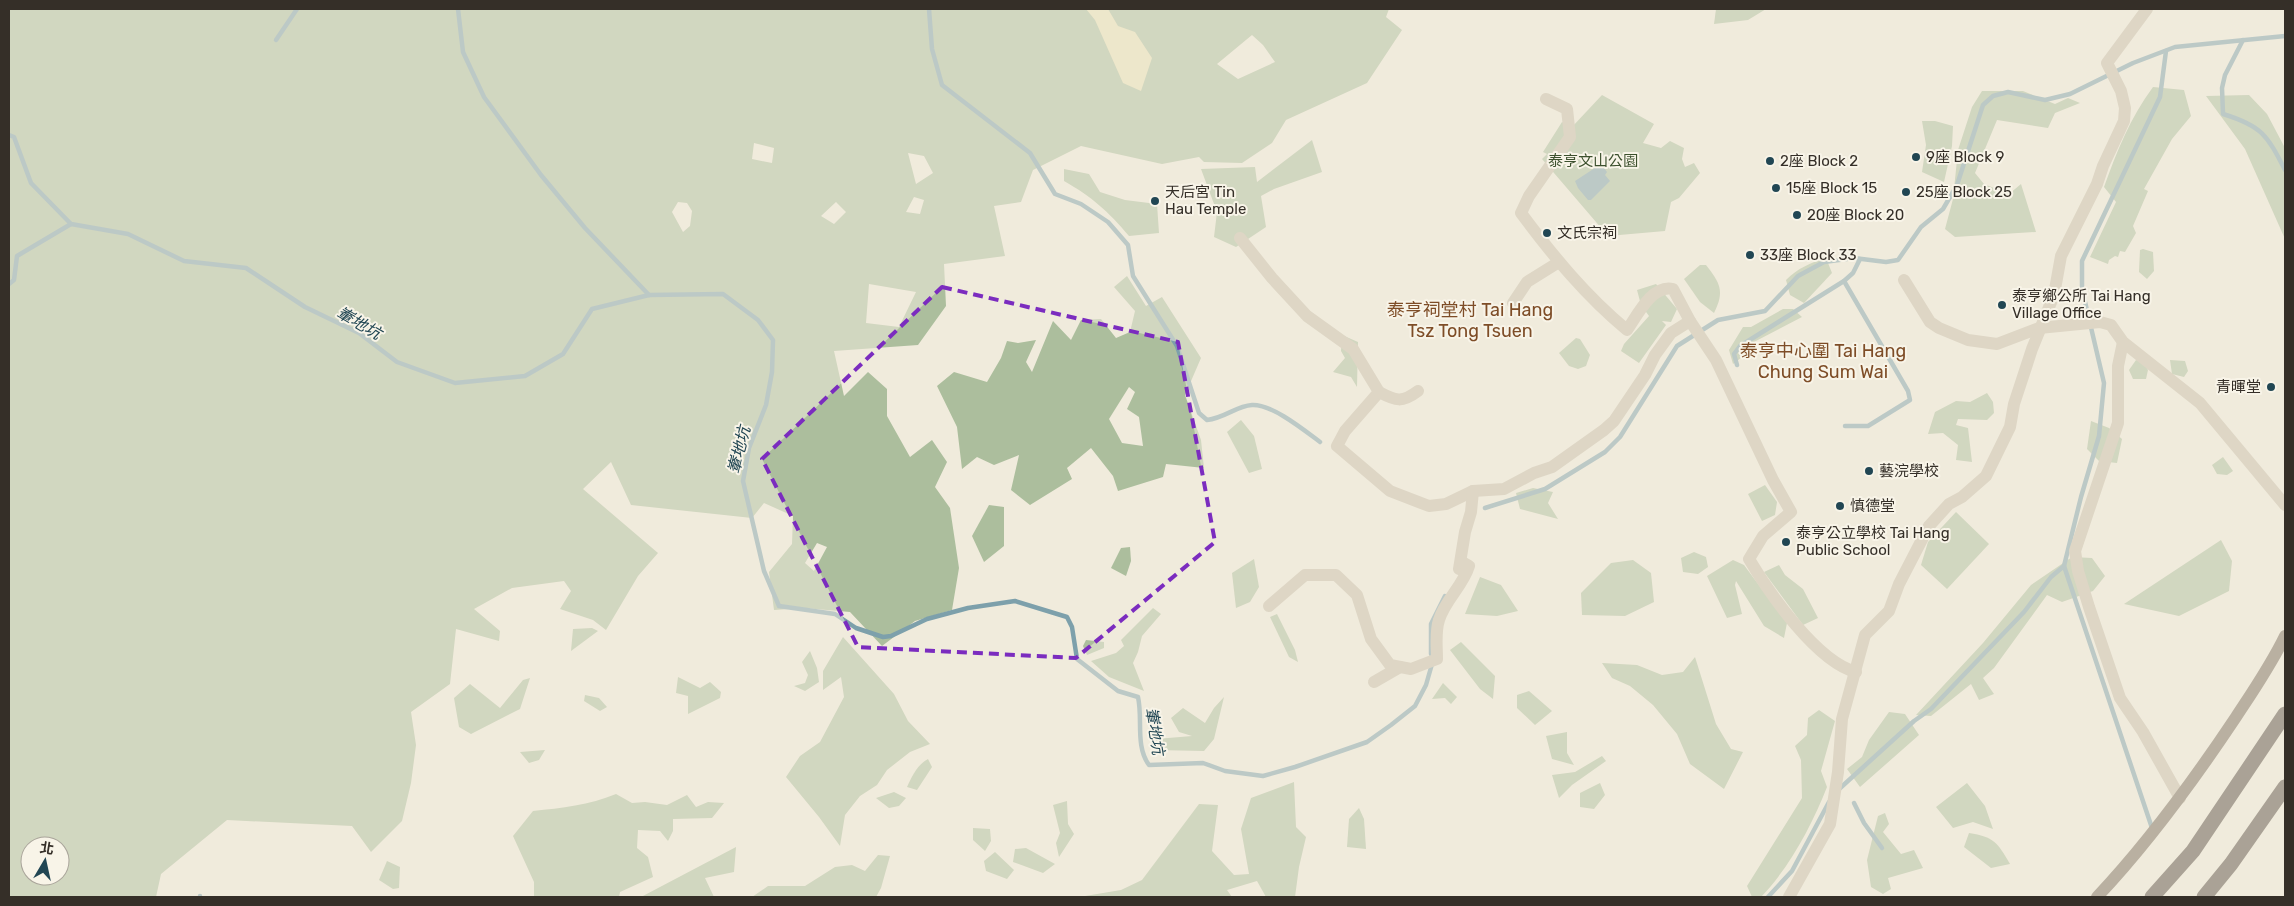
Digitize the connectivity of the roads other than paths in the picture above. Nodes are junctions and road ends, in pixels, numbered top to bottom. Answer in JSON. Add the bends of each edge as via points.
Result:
{"nodes":[{"id":1,"x":2148,"y":9,"type":"edge"},
{"id":2,"x":1546,"y":99,"type":"dead end"},
{"id":3,"x":1240,"y":238,"type":"dead end"},
{"id":4,"x":1559,"y":262,"type":"junction"},
{"id":5,"x":1904,"y":280,"type":"dead end"},
{"id":6,"x":1513,"y":303,"type":"dead end"},
{"id":7,"x":1692,"y":325,"type":"junction"},
{"id":8,"x":2039,"y":328,"type":"junction"},
{"id":9,"x":2123,"y":342,"type":"junction"},
{"id":10,"x":1418,"y":391,"type":"dead end"},
{"id":11,"x":1379,"y":392,"type":"junction"},
{"id":12,"x":1473,"y":491,"type":"junction"},
{"id":13,"x":2285,"y":505,"type":"edge"},
{"id":14,"x":1462,"y":562,"type":"junction"},
{"id":15,"x":1450,"y":591,"type":"dead end"},
{"id":16,"x":1269,"y":606,"type":"dead end"},
{"id":17,"x":2285,"y":636,"type":"edge"},
{"id":18,"x":1400,"y":667,"type":"junction"},
{"id":19,"x":1856,"y":672,"type":"junction"},
{"id":20,"x":1374,"y":682,"type":"dead end"},
{"id":21,"x":2285,"y":714,"type":"edge"},
{"id":22,"x":2285,"y":787,"type":"edge"},
{"id":23,"x":2180,"y":798,"type":"junction"},
{"id":24,"x":1789,"y":897,"type":"edge"},
{"id":25,"x":2096,"y":897,"type":"edge"},
{"id":26,"x":2152,"y":897,"type":"edge"},
{"id":27,"x":2204,"y":897,"type":"edge"}],
"edges":[{"from":1,"to":8,"type":"street","via":[[2106,63],[2121,91],[2124,122],[2061,256],[2054,295]]},
{"from":2,"to":4,"type":"street","via":[[1567,109],[1570,136],[1521,213]]},
{"from":3,"to":11,"type":"street","via":[[1307,316],[1353,349]]},
{"from":4,"to":6,"type":"street","via":[[1527,282]]},
{"from":4,"to":7,"type":"street","via":[[1627,330],[1654,294],[1668,288]]},
{"from":5,"to":8,"type":"street","via":[[1930,322],[1968,340],[1997,344]]},
{"from":7,"to":12,"type":"street","via":[[1671,333],[1614,421],[1604,430],[1552,467],[1504,489]]},
{"from":7,"to":19,"type":"street","via":[[1716,360],[1791,512],[1763,536],[1749,559],[1800,629],[1831,660]]},
{"from":8,"to":9,"type":"street","via":[[2100,322],[2111,325]]},
{"from":8,"to":19,"type":"street","via":[[2014,404],[2010,427],[1986,476],[1949,504],[1929,526],[1889,611],[1865,635]]},
{"from":9,"to":13,"type":"street","via":[[2200,404]]},
{"from":9,"to":23,"type":"street","via":[[2118,366],[2118,423],[2075,551],[2089,607],[2120,698]]},
{"from":10,"to":11,"type":"street","via":[[1409,398],[1394,400]]},
{"from":11,"to":12,"type":"street","via":[[1345,431],[1337,446],[1390,491],[1429,506],[1446,504]]},
{"from":12,"to":14,"type":"street"},
{"from":14,"to":15,"type":"street"},
{"from":14,"to":18,"type":"street","via":[[1469,566],[1466,575],[1439,619],[1436,635],[1438,659],[1411,669]]},
{"from":16,"to":18,"type":"street","via":[[1305,575],[1336,575],[1357,595],[1371,639],[1390,665]]},
{"from":17,"to":23,"type":"main road","via":[[2240,711]]},
{"from":18,"to":20,"type":"street"},
{"from":19,"to":24,"type":"street","via":[[1842,719],[1830,824]]},
{"from":21,"to":26,"type":"highway","via":[[2193,851]]},
{"from":22,"to":27,"type":"highway"},
{"from":23,"to":25,"type":"main road"}]}
